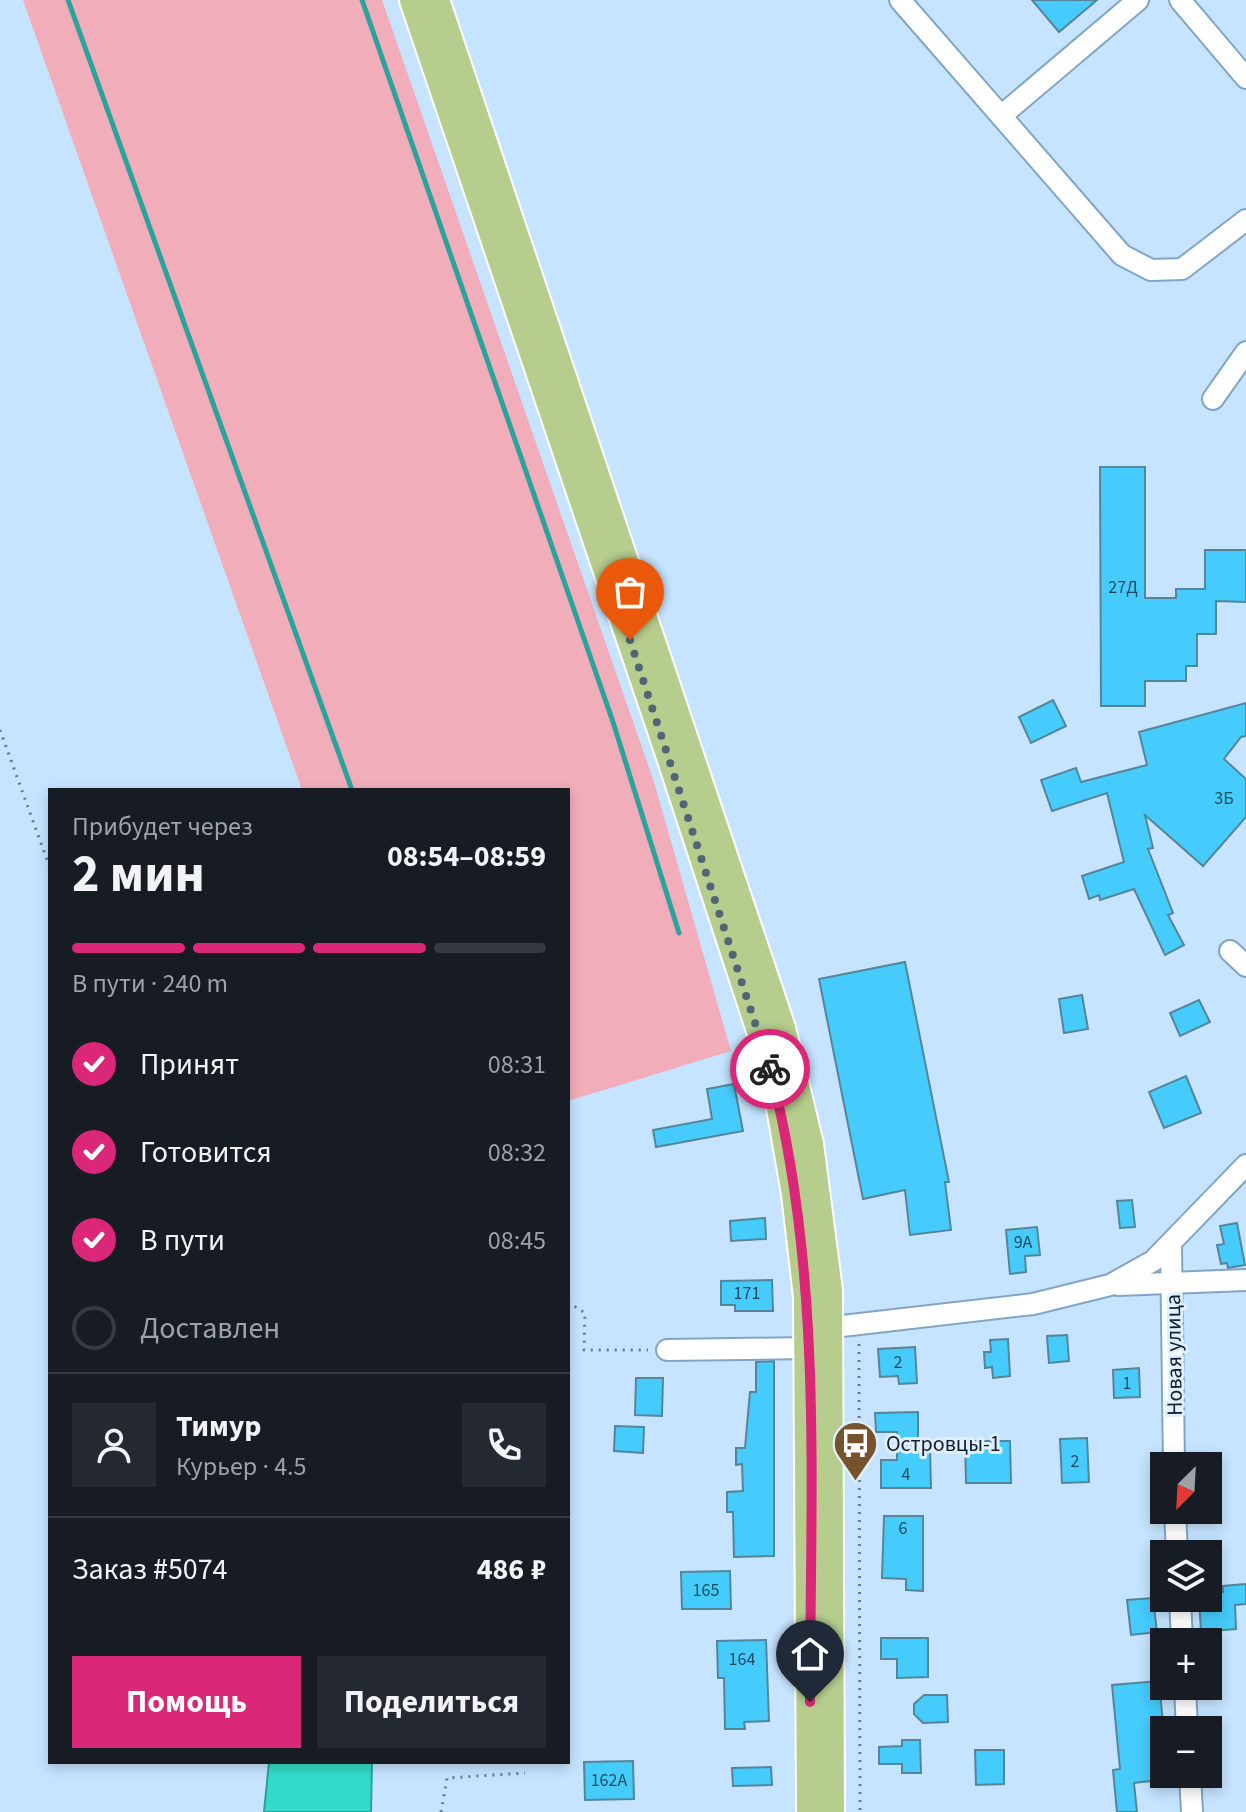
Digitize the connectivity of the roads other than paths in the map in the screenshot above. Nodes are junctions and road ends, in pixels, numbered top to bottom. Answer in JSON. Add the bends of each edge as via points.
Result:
{"nodes":[{"id":1,"x":413,"y":0,"type":"edge"},
{"id":2,"x":436,"y":0,"type":"edge"},
{"id":3,"x":900,"y":0,"type":"edge"},
{"id":4,"x":1138,"y":0,"type":"edge"},
{"id":5,"x":1180,"y":0,"type":"edge"},
{"id":6,"x":1246,"y":78,"type":"edge"},
{"id":7,"x":1001,"y":116,"type":"junction"},
{"id":8,"x":1246,"y":220,"type":"edge"},
{"id":9,"x":1246,"y":352,"type":"edge"},
{"id":10,"x":1213,"y":399,"type":"dead end"},
{"id":11,"x":1230,"y":951,"type":"dead end"},
{"id":12,"x":1246,"y":966,"type":"edge"},
{"id":13,"x":1246,"y":1165,"type":"edge"},
{"id":14,"x":1171,"y":1245,"type":"junction"},
{"id":15,"x":1246,"y":1280,"type":"edge"},
{"id":16,"x":1110,"y":1285,"type":"junction"},
{"id":17,"x":1171,"y":1286,"type":"junction"},
{"id":18,"x":815,"y":1335,"type":"junction"},
{"id":19,"x":667,"y":1350,"type":"road end"},
{"id":20,"x":1174,"y":1452,"type":"edge"},
{"id":21,"x":1191,"y":1788,"type":"edge"},
{"id":22,"x":810,"y":1812,"type":"edge"},
{"id":23,"x":831,"y":1812,"type":"edge"},
{"id":24,"x":1192,"y":1812,"type":"edge"}],
"edges":[{"from":1,"to":18,"type":"main road","via":[[761,1034],[779,1102]]},
{"from":2,"to":18,"type":"main road","via":[[782,1028],[817,1191],[829,1290]]},
{"from":3,"to":7,"type":"street"},
{"from":4,"to":7,"type":"street"},
{"from":5,"to":6,"type":"street"},
{"from":7,"to":8,"type":"street","via":[[1122,255],[1151,270],[1182,269]]},
{"from":9,"to":10,"type":"street"},
{"from":11,"to":12,"type":"street"},
{"from":13,"to":14,"type":"street"},
{"from":14,"to":16,"type":"street"},
{"from":14,"to":17,"type":"street","name":"Новая улица"},
{"from":15,"to":17,"type":"street"},
{"from":16,"to":17,"type":"street"},
{"from":16,"to":18,"type":"street","via":[[1033,1304],[976,1302]]},
{"from":17,"to":20,"type":"street","name":"Новая улица"},
{"from":18,"to":19,"type":"street"},
{"from":18,"to":22,"type":"main road"},
{"from":18,"to":23,"type":"main road"},
{"from":21,"to":24,"type":"street"}]}
